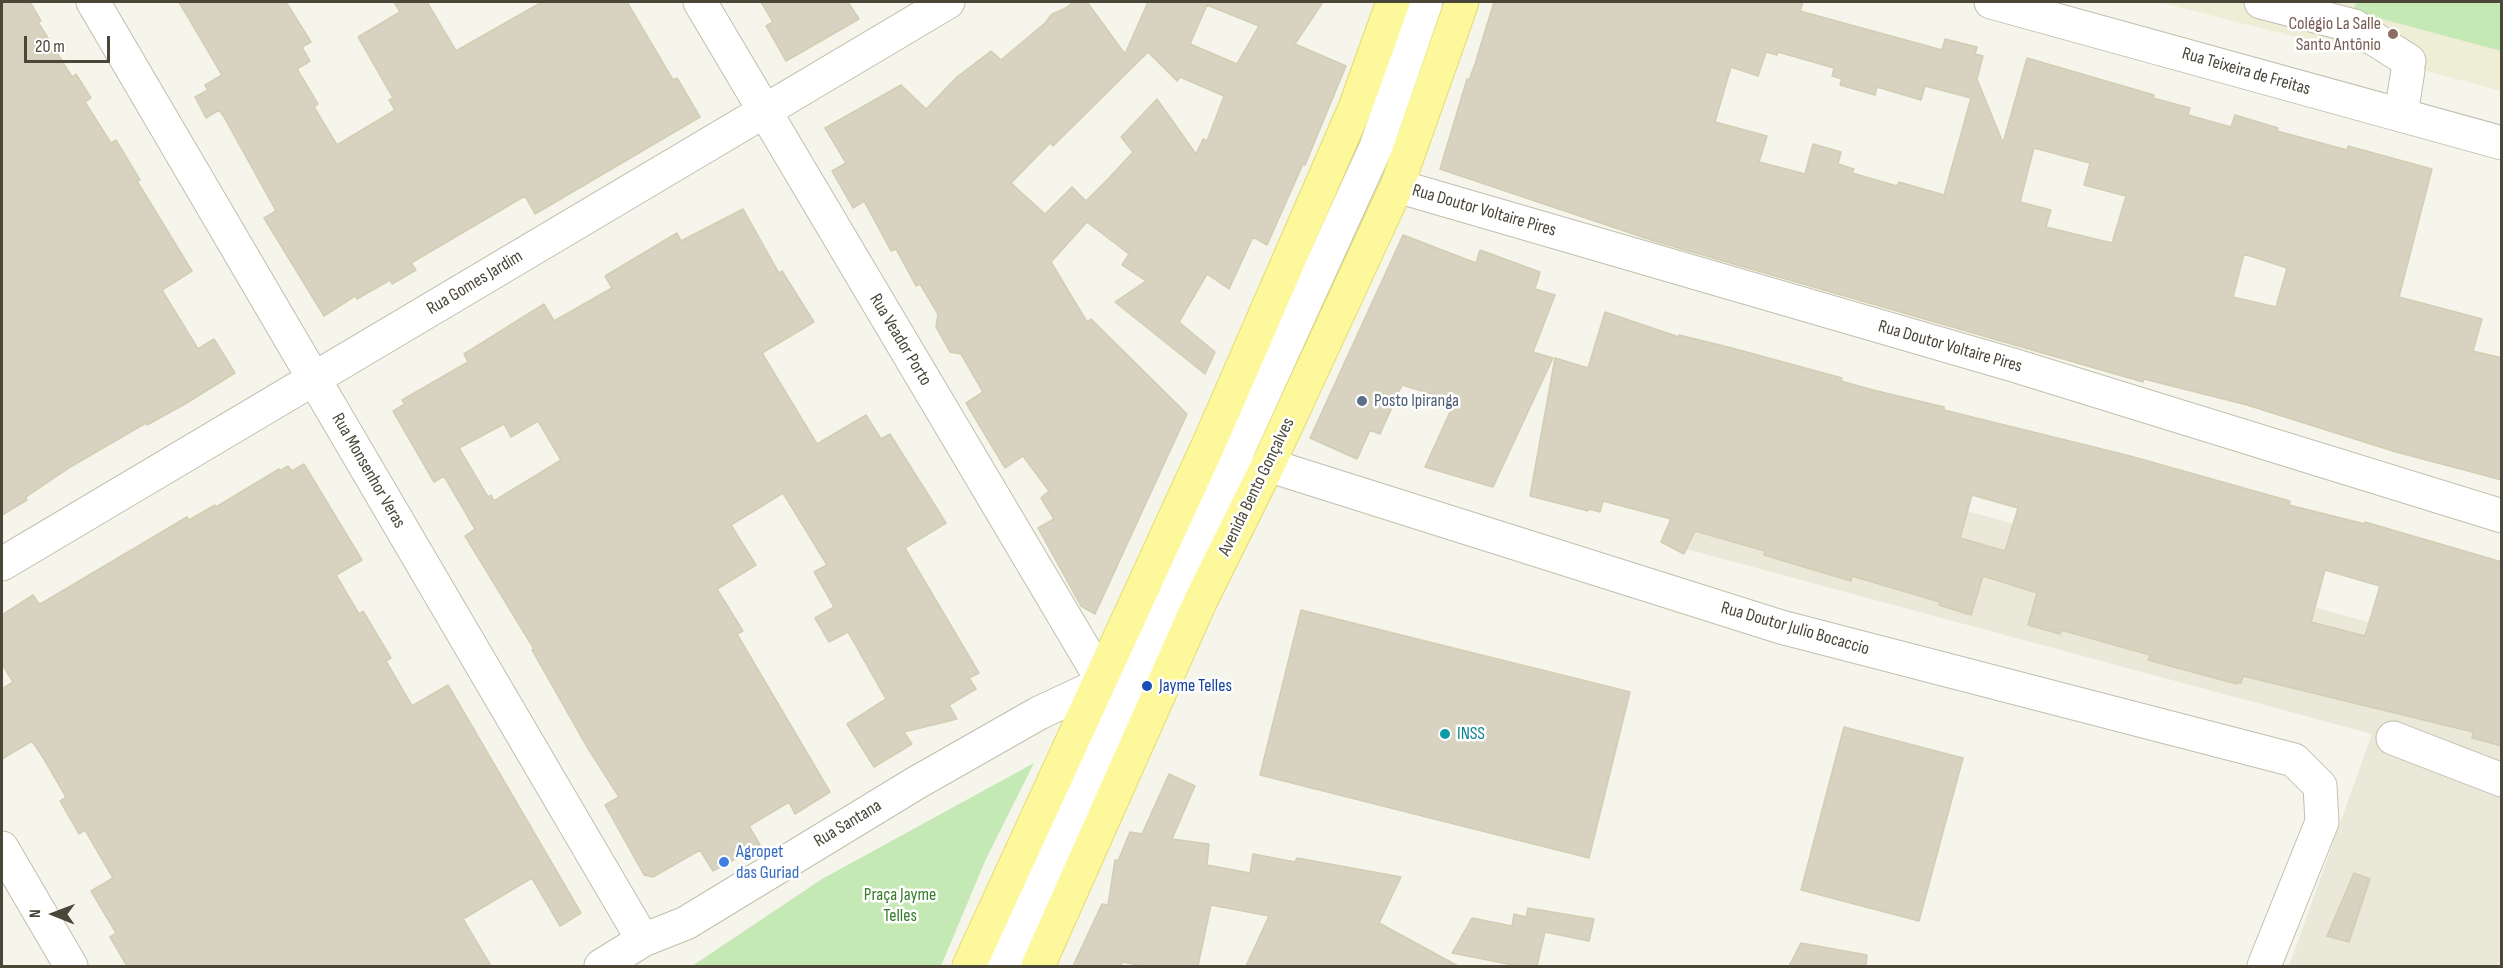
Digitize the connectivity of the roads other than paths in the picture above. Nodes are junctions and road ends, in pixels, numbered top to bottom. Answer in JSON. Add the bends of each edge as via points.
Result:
{"nodes":[{"id":1,"x":93,"y":2,"type":"edge"},
{"id":2,"x":700,"y":2,"type":"edge"},
{"id":3,"x":948,"y":2,"type":"edge"},
{"id":4,"x":1393,"y":2,"type":"edge"},
{"id":5,"x":1426,"y":2,"type":"edge"},
{"id":6,"x":1462,"y":2,"type":"edge"},
{"id":7,"x":1990,"y":2,"type":"edge"},
{"id":8,"x":2261,"y":2,"type":"edge"},
{"id":9,"x":2302,"y":7,"type":"edge"},
{"id":10,"x":765,"y":111,"type":"junction"},
{"id":11,"x":2401,"y":115,"type":"junction"},
{"id":12,"x":2502,"y":143,"type":"edge"},
{"id":13,"x":1398,"y":186,"type":"junction"},
{"id":14,"x":314,"y":379,"type":"junction"},
{"id":15,"x":1211,"y":439,"type":"junction"},
{"id":16,"x":1268,"y":465,"type":"junction"},
{"id":17,"x":2502,"y":516,"type":"edge"},
{"id":18,"x":2,"y":564,"type":"edge"},
{"id":19,"x":1175,"y":589,"type":"junction"},
{"id":20,"x":1099,"y":682,"type":"junction"},
{"id":21,"x":2393,"y":738,"type":"dead end"},
{"id":22,"x":2502,"y":780,"type":"edge"},
{"id":23,"x":2,"y":848,"type":"edge"},
{"id":24,"x":643,"y":940,"type":"junction"},
{"id":25,"x":71,"y":966,"type":"edge"},
{"id":26,"x":601,"y":966,"type":"edge"},
{"id":27,"x":969,"y":966,"type":"edge"},
{"id":28,"x":1003,"y":966,"type":"edge"},
{"id":29,"x":1038,"y":966,"type":"edge"},
{"id":30,"x":2264,"y":966,"type":"edge"}],
"edges":[{"from":1,"to":14,"type":"street","name":"Rua Monsenhor Veras"},
{"from":2,"to":10,"type":"street","name":"Rua Veador Porto"},
{"from":3,"to":10,"type":"street","name":"Rua Gomes Jardim"},
{"from":4,"to":15,"type":"main road","via":[[1355,108]]},
{"from":5,"to":19,"type":"street","via":[[1376,147]]},
{"from":6,"to":13,"type":"main road","name":"Avenida Bento Gonçalves"},
{"from":7,"to":11,"type":"street","name":"Rua Teixeira de Freitas"},
{"from":8,"to":9,"type":"street"},
{"from":9,"to":11,"type":"street","via":[[2354,26],[2409,66]]},
{"from":10,"to":14,"type":"street","name":"Rua Gomes Jardim"},
{"from":10,"to":20,"type":"street","name":"Rua Veador Porto"},
{"from":11,"to":12,"type":"street","name":"Rua Teixeira de Freitas"},
{"from":13,"to":16,"type":"main road","name":"Avenida Bento Gonçalves"},
{"from":13,"to":17,"type":"street","name":"Rua Doutor Voltaire Pires","via":[[2002,362]]},
{"from":14,"to":18,"type":"street","name":"Rua Gomes Jardim"},
{"from":14,"to":24,"type":"street","name":"Rua Monsenhor Veras"},
{"from":15,"to":19,"type":"street"},
{"from":15,"to":20,"type":"main road"},
{"from":16,"to":19,"type":"street"},
{"from":16,"to":29,"type":"main road","name":"Avenida Bento Gonçalves","via":[[1201,600]]},
{"from":16,"to":30,"type":"street","name":"Rua Doutor Julio Bocaccio","via":[[1781,627],[2294,760],[2319,786],[2322,822]]},
{"from":19,"to":28,"type":"street"},
{"from":20,"to":24,"type":"street","name":"Rua Santana","via":[[916,783],[686,923]]},
{"from":20,"to":27,"type":"main road"},
{"from":21,"to":22,"type":"street"},
{"from":23,"to":25,"type":"street"},
{"from":24,"to":26,"type":"street","name":"Rua Santana"}]}
